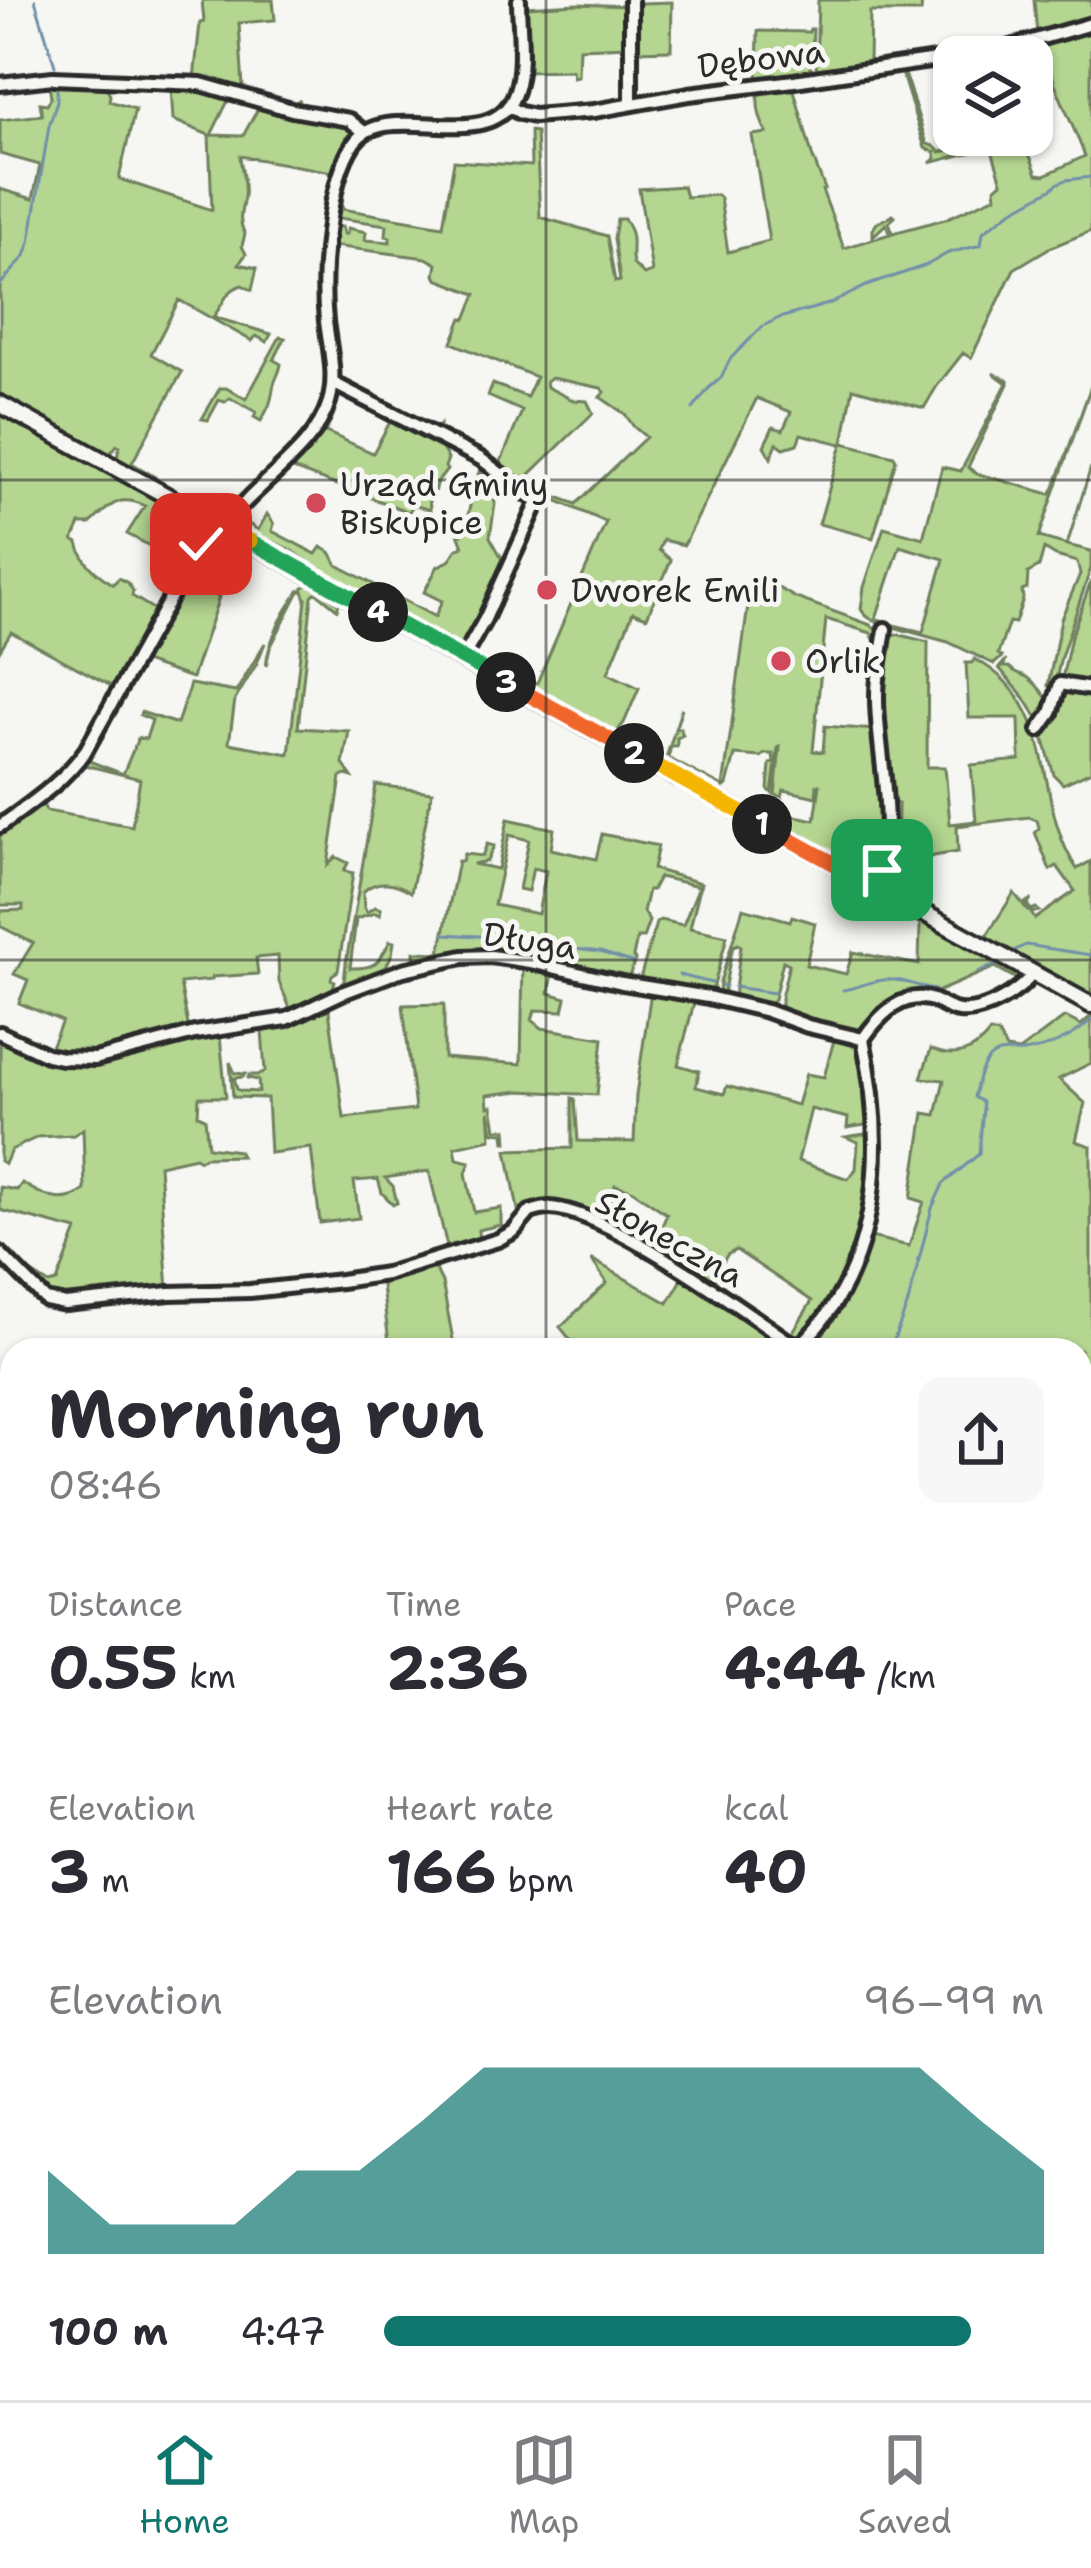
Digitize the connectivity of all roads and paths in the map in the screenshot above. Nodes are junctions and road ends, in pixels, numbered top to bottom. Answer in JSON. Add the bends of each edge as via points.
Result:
{"nodes":[{"id":1,"x":519,"y":0,"type":"edge"},
{"id":2,"x":632,"y":0,"type":"edge"},
{"id":3,"x":1091,"y":24,"type":"edge"},
{"id":4,"x":0,"y":84,"type":"edge"},
{"id":5,"x":510,"y":102,"type":"junction"},
{"id":6,"x":631,"y":104,"type":"junction"},
{"id":7,"x":364,"y":132,"type":"junction"},
{"id":8,"x":333,"y":383,"type":"junction"},
{"id":9,"x":0,"y":404,"type":"edge"},
{"id":10,"x":219,"y":524,"type":"junction"},
{"id":11,"x":885,"y":629,"type":"dead end"},
{"id":12,"x":463,"y":658,"type":"junction"},
{"id":13,"x":1091,"y":688,"type":"edge"},
{"id":14,"x":1039,"y":730,"type":"dead end"},
{"id":15,"x":0,"y":826,"type":"edge"},
{"id":16,"x":875,"y":886,"type":"junction"},
{"id":17,"x":1033,"y":973,"type":"junction"},
{"id":18,"x":1091,"y":1005,"type":"edge"},
{"id":19,"x":0,"y":1034,"type":"edge"},
{"id":20,"x":862,"y":1039,"type":"junction"},
{"id":21,"x":0,"y":1253,"type":"edge"},
{"id":22,"x":784,"y":1338,"type":"edge"},
{"id":23,"x":805,"y":1338,"type":"edge"}],
"edges":[{"from":1,"to":5,"type":"street","via":[[519,74]]},
{"from":2,"to":6,"type":"street"},
{"from":3,"to":6,"type":"street","name":"Dębowa","via":[[997,51]]},
{"from":4,"to":7,"type":"street","via":[[201,84],[349,120]]},
{"from":5,"to":6,"type":"street","name":"Dębowa","via":[[534,116]]},
{"from":5,"to":7,"type":"street","via":[[475,124],[391,124]]},
{"from":7,"to":8,"type":"street","via":[[347,159],[326,247]]},
{"from":8,"to":10,"type":"street","via":[[315,430]]},
{"from":8,"to":12,"type":"street","via":[[481,459],[536,499]]},
{"from":9,"to":10,"type":"main road"},
{"from":10,"to":12,"type":"main road"},
{"from":10,"to":15,"type":"street","via":[[72,770]]},
{"from":11,"to":16,"type":"street","via":[[876,698],[885,827]]},
{"from":12,"to":16,"type":"main road"},
{"from":13,"to":14,"type":"street","via":[[1060,684]]},
{"from":16,"to":17,"type":"main road"},
{"from":17,"to":18,"type":"main road"},
{"from":17,"to":20,"type":"street","via":[[1018,991],[971,1010],[925,999],[898,1004]]},
{"from":19,"to":20,"type":"street","name":"Długa","via":[[47,1055],[95,1059],[287,1019],[403,970],[491,956],[708,997]]},
{"from":20,"to":23,"type":"street","name":"Słoneczna","via":[[875,1137],[867,1221],[844,1285]]},
{"from":21,"to":22,"type":"street","name":"Słoneczna","via":[[58,1304],[250,1291],[386,1274],[498,1240],[530,1212],[556,1209],[613,1230]]}]}
